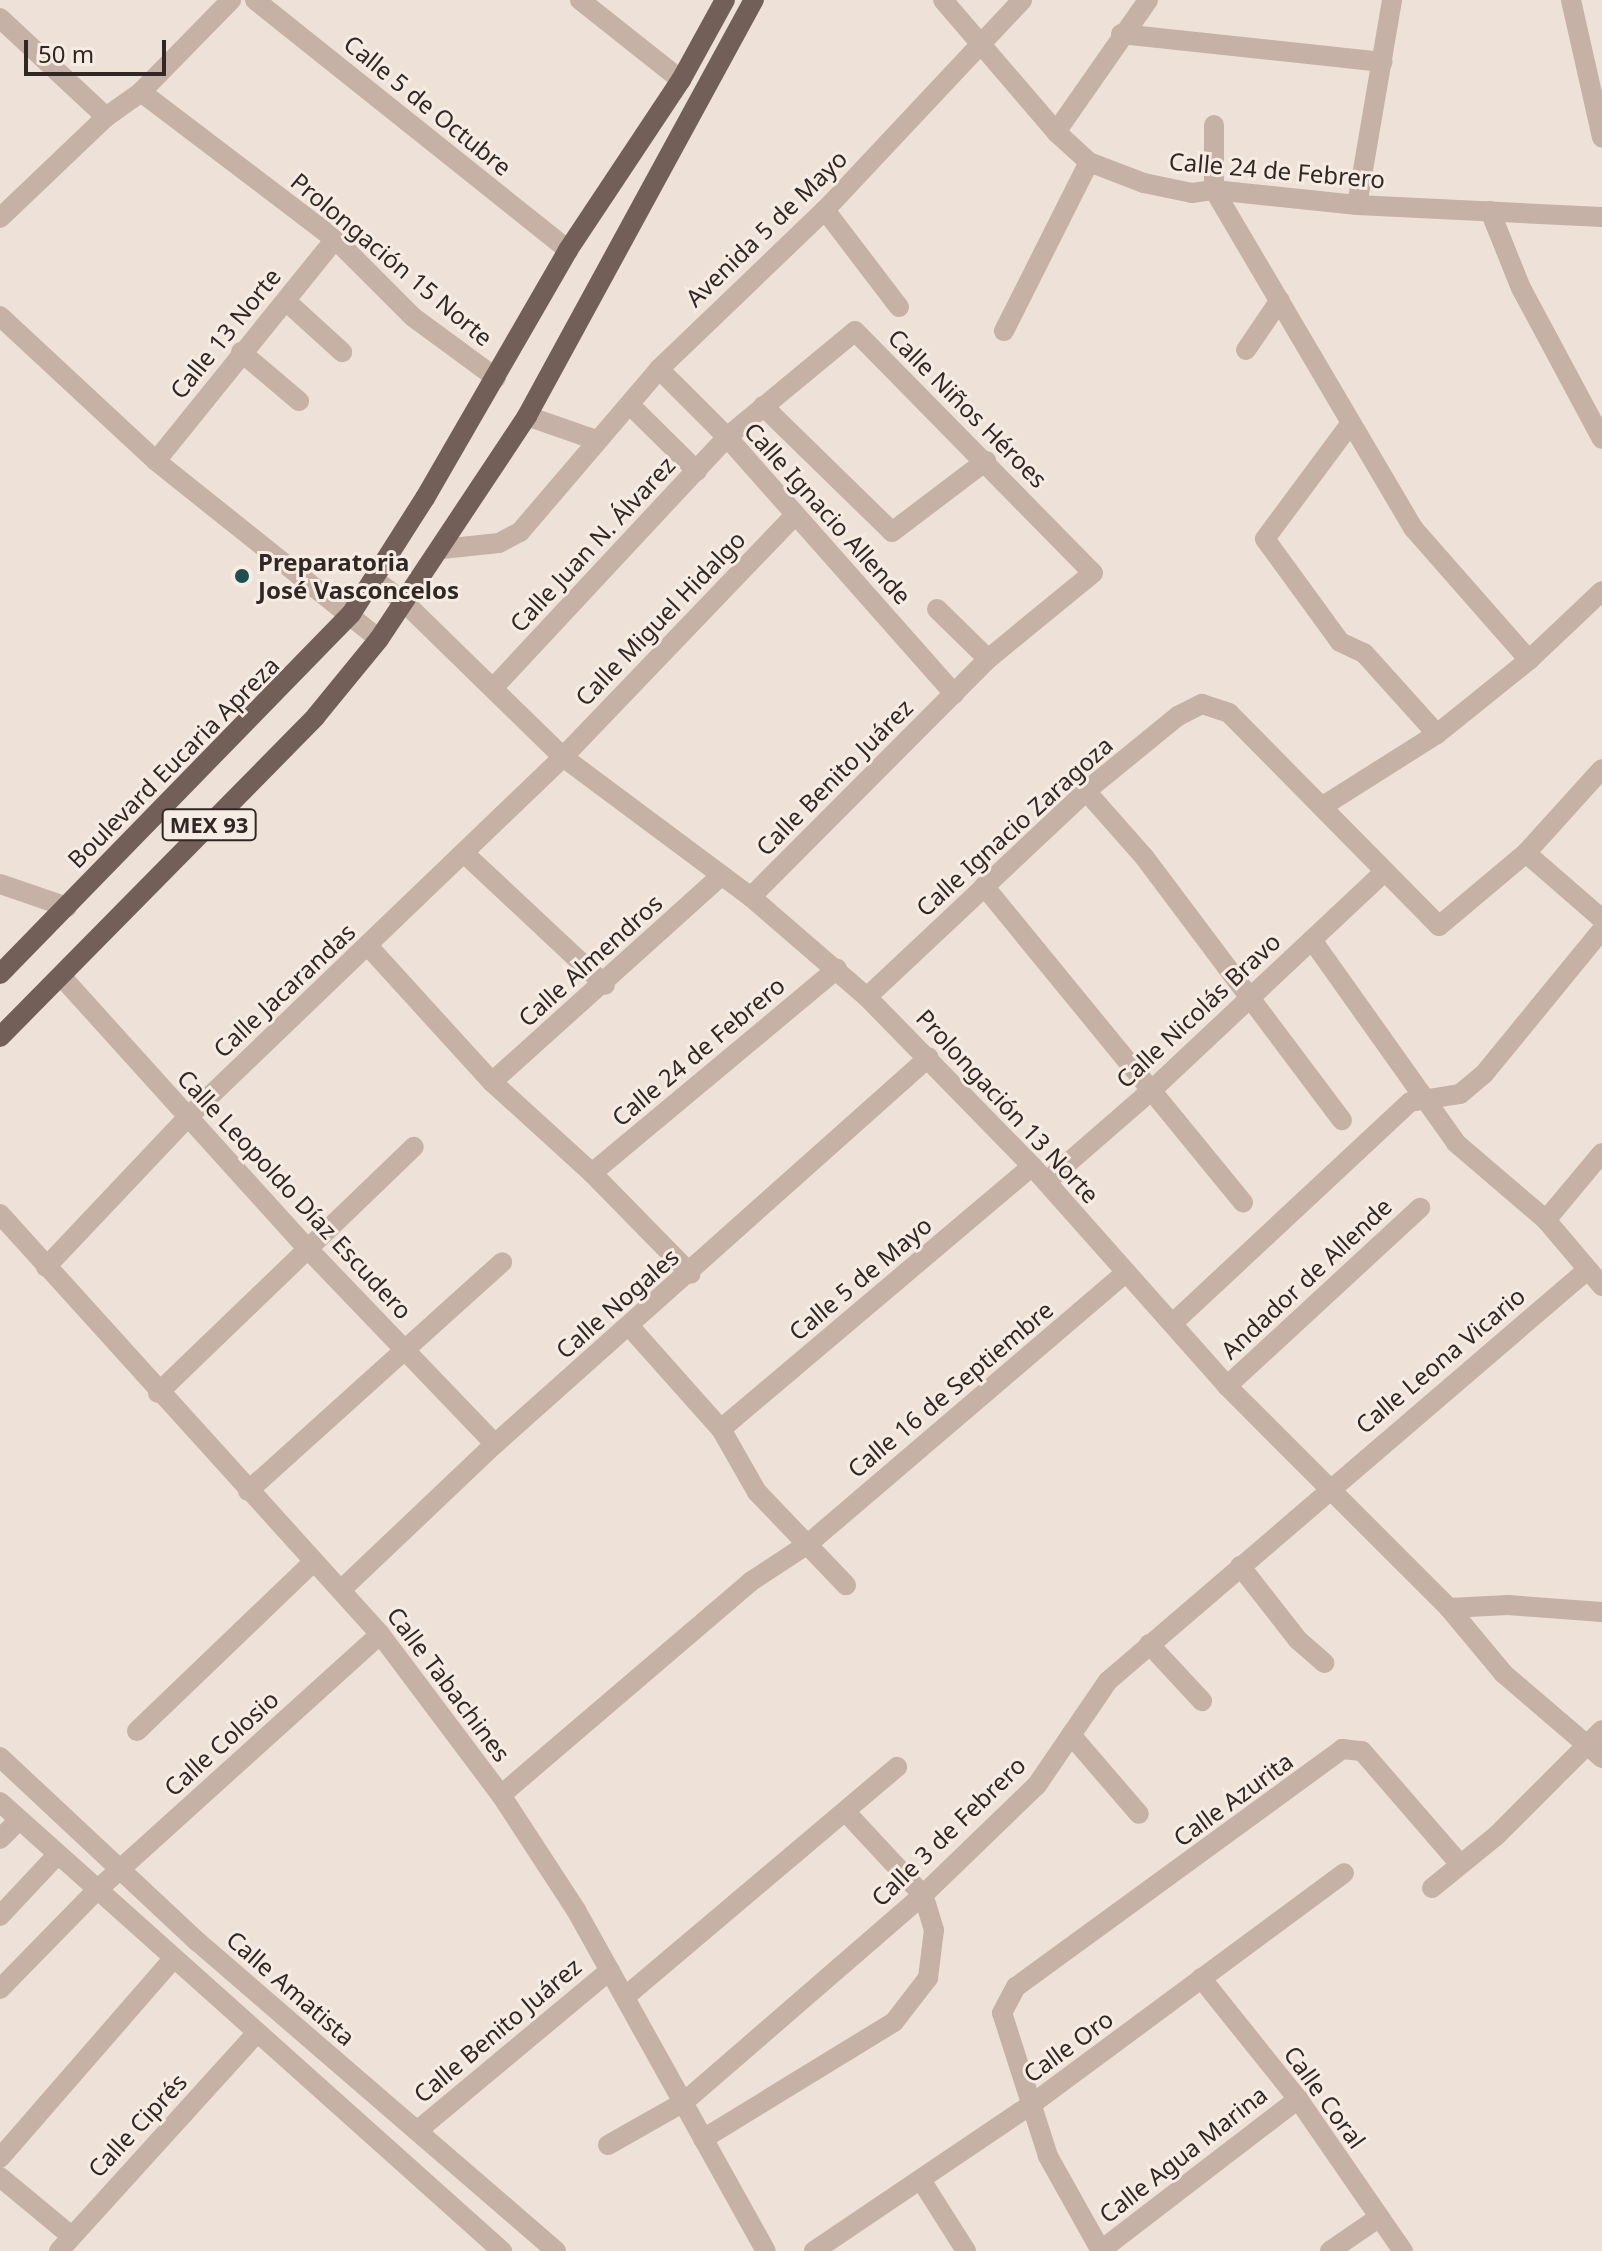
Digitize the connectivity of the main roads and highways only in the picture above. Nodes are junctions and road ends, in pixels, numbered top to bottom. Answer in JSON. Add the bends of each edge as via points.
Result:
{"nodes":[{"id":1,"x":725,"y":0,"type":"edge"},
{"id":2,"x":754,"y":0,"type":"edge"},
{"id":3,"x":0,"y":974,"type":"edge"},
{"id":4,"x":0,"y":1037,"type":"edge"}],
"edges":[{"from":1,"to":3,"type":"main road","name":"Boulevard Eucaria Apreza","number":"MEX 93","via":[[681,80],[568,250],[351,614]]},
{"from":2,"to":4,"type":"main road","number":"MEX 93","via":[[527,416],[379,639],[316,716]]}]}
